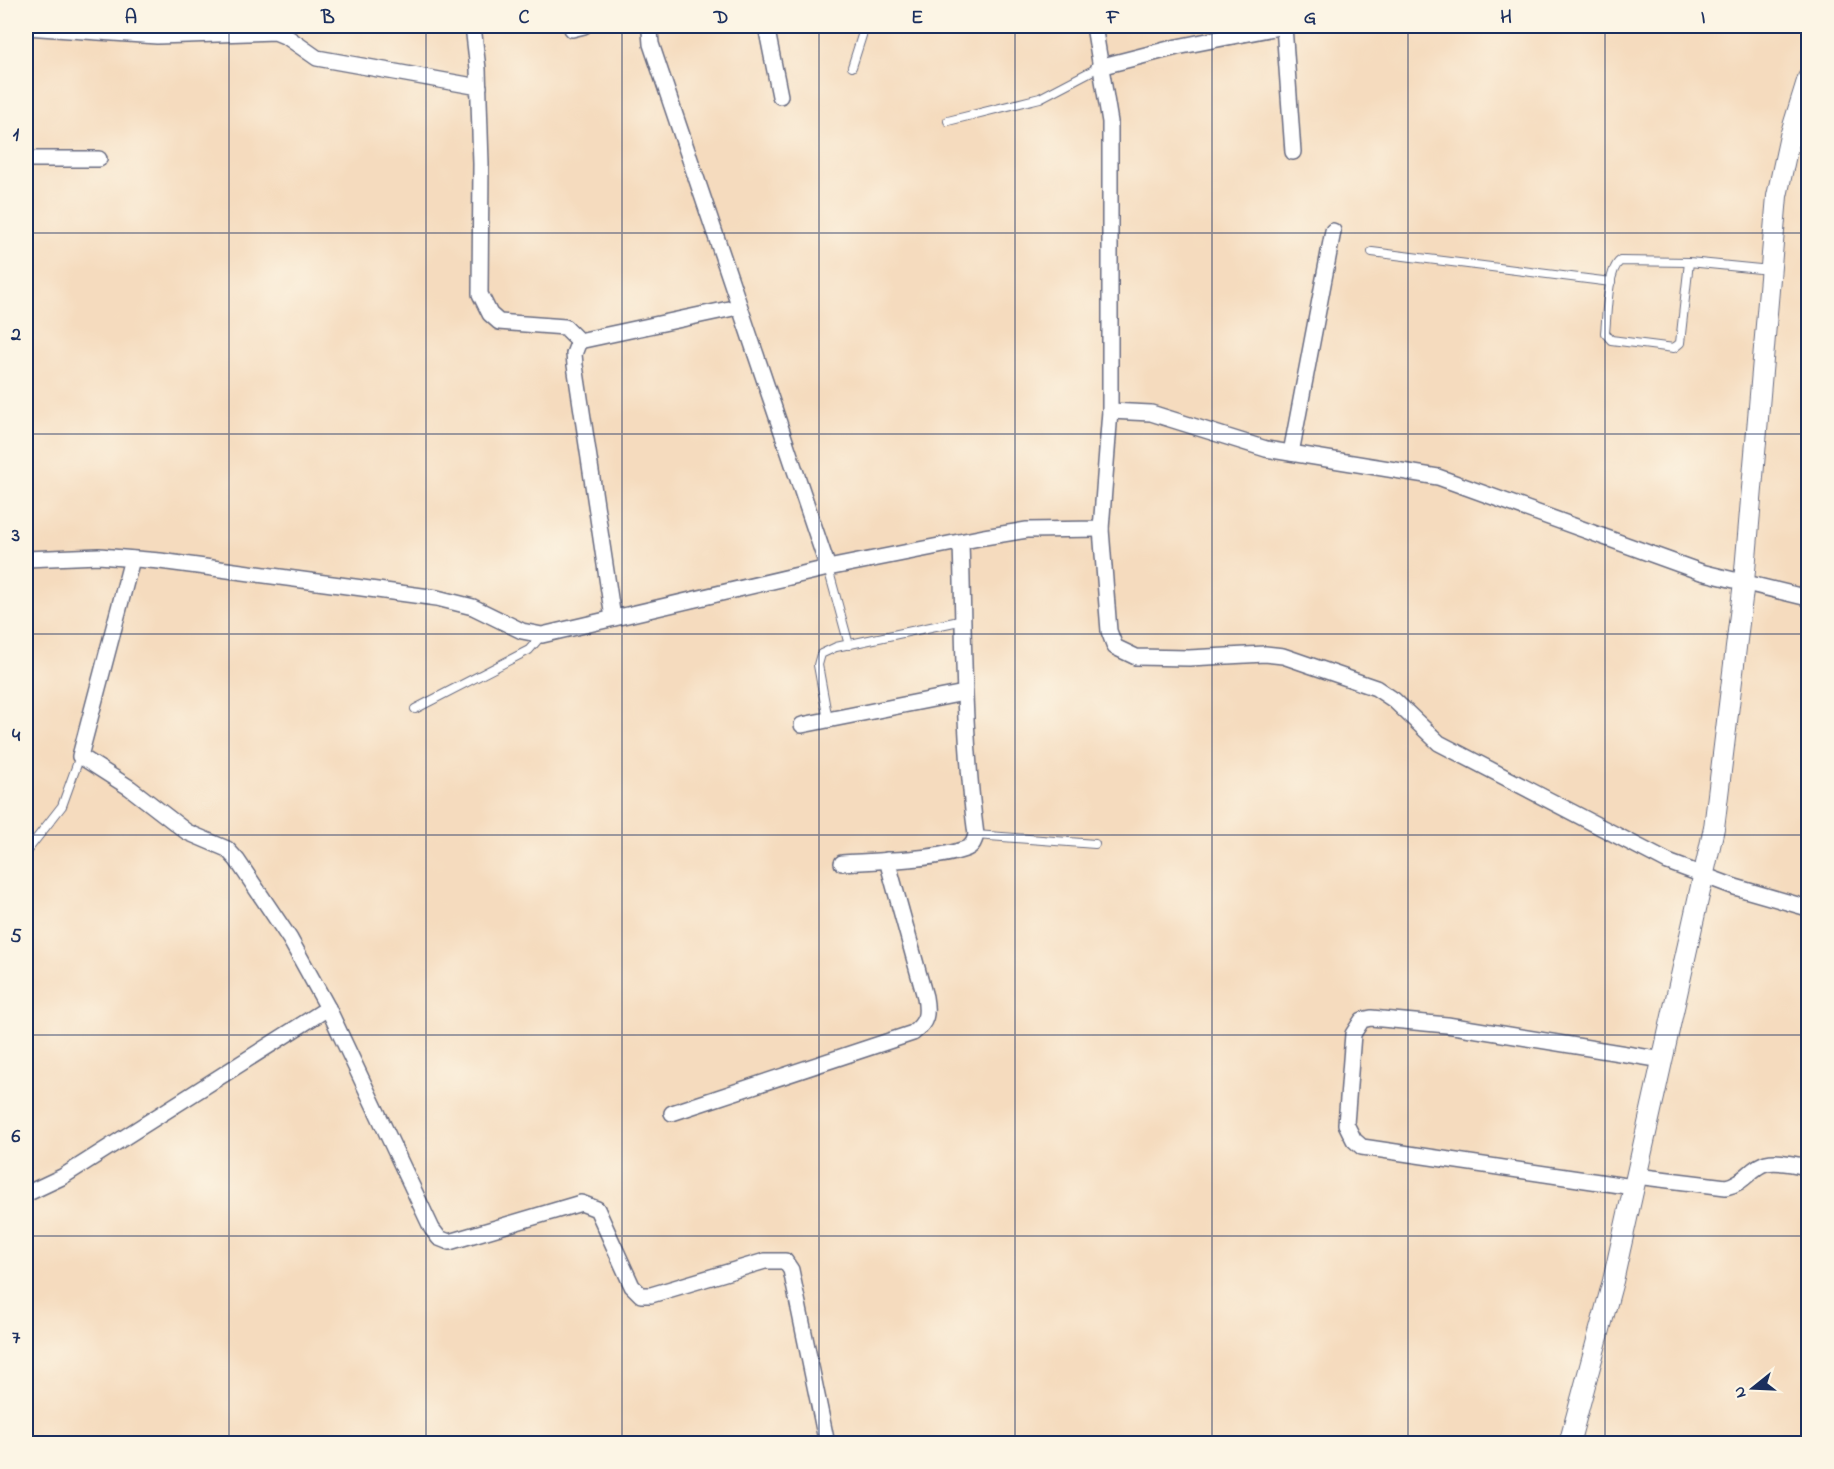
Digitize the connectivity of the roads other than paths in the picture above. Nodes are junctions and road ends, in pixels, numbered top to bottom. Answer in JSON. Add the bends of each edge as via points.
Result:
{"nodes":[{"id":1,"x":473,"y":26,"type":"edge"},
{"id":2,"x":655,"y":26,"type":"edge"},
{"id":3,"x":766,"y":26,"type":"edge"},
{"id":4,"x":865,"y":26,"type":"edge"},
{"id":5,"x":1094,"y":26,"type":"edge"},
{"id":6,"x":1285,"y":26,"type":"edge"},
{"id":7,"x":26,"y":27,"type":"edge"},
{"id":8,"x":124,"y":29,"type":"edge"},
{"id":9,"x":852,"y":67,"type":"dead end"},
{"id":10,"x":1099,"y":67,"type":"junction"},
{"id":11,"x":1809,"y":78,"type":"edge"},
{"id":12,"x":478,"y":87,"type":"junction"},
{"id":13,"x":780,"y":96,"type":"dead end"},
{"id":14,"x":1804,"y":109,"type":"edge"},
{"id":15,"x":948,"y":121,"type":"dead end"},
{"id":16,"x":1293,"y":152,"type":"dead end"},
{"id":17,"x":26,"y":159,"type":"edge"},
{"id":18,"x":99,"y":159,"type":"dead end"},
{"id":19,"x":1333,"y":231,"type":"dead end"},
{"id":20,"x":1372,"y":252,"type":"dead end"},
{"id":21,"x":1689,"y":262,"type":"junction"},
{"id":22,"x":1770,"y":270,"type":"junction"},
{"id":23,"x":1611,"y":282,"type":"junction"},
{"id":24,"x":738,"y":307,"type":"junction"},
{"id":25,"x":579,"y":341,"type":"junction"},
{"id":26,"x":1110,"y":411,"type":"junction"},
{"id":27,"x":1291,"y":453,"type":"junction"},
{"id":28,"x":1101,"y":529,"type":"junction"},
{"id":29,"x":961,"y":542,"type":"junction"},
{"id":30,"x":26,"y":559,"type":"edge"},
{"id":31,"x":132,"y":559,"type":"junction"},
{"id":32,"x":828,"y":568,"type":"junction"},
{"id":33,"x":1744,"y":582,"type":"junction"},
{"id":34,"x":1809,"y":598,"type":"edge"},
{"id":35,"x":613,"y":618,"type":"junction"},
{"id":36,"x":964,"y":620,"type":"junction"},
{"id":37,"x":542,"y":635,"type":"junction"},
{"id":38,"x":849,"y":645,"type":"junction"},
{"id":39,"x":964,"y":693,"type":"junction"},
{"id":40,"x":415,"y":709,"type":"dead end"},
{"id":41,"x":828,"y":720,"type":"junction"},
{"id":42,"x":802,"y":725,"type":"dead end"},
{"id":43,"x":81,"y":756,"type":"junction"},
{"id":44,"x":976,"y":836,"type":"junction"},
{"id":45,"x":1095,"y":844,"type":"dead end"},
{"id":46,"x":26,"y":852,"type":"edge"},
{"id":47,"x":887,"y":860,"type":"junction"},
{"id":48,"x":842,"y":863,"type":"dead end"},
{"id":49,"x":1705,"y":877,"type":"junction"},
{"id":50,"x":1809,"y":908,"type":"edge"},
{"id":51,"x":328,"y":1008,"type":"junction"},
{"id":52,"x":1663,"y":1060,"type":"junction"},
{"id":53,"x":672,"y":1113,"type":"dead end"},
{"id":54,"x":1809,"y":1167,"type":"edge"},
{"id":55,"x":1635,"y":1181,"type":"junction"},
{"id":56,"x":26,"y":1194,"type":"edge"},
{"id":57,"x":827,"y":1443,"type":"edge"},
{"id":58,"x":1569,"y":1443,"type":"edge"}],
"edges":[{"from":1,"to":12,"type":"street"},
{"from":2,"to":24,"type":"street","via":[[650,31],[651,44],[680,137],[727,263]]},
{"from":3,"to":13,"type":"street"},
{"from":4,"to":9,"type":"lane"},
{"from":5,"to":10,"type":"street"},
{"from":6,"to":10,"type":"street"},
{"from":6,"to":16,"type":"street"},
{"from":7,"to":8,"type":"street"},
{"from":8,"to":12,"type":"street","via":[[157,36],[275,32],[317,58]]},
{"from":10,"to":15,"type":"lane","via":[[1040,98]]},
{"from":10,"to":26,"type":"street","via":[[1110,123]]},
{"from":11,"to":14,"type":"street"},
{"from":12,"to":25,"type":"street","via":[[483,305],[499,322],[565,327]]},
{"from":14,"to":22,"type":"street","via":[[1777,195]]},
{"from":17,"to":18,"type":"street"},
{"from":19,"to":27,"type":"street"},
{"from":20,"to":23,"type":"lane"},
{"from":21,"to":22,"type":"lane"},
{"from":21,"to":23,"type":"lane","via":[[1620,261],[1615,264]]},
{"from":21,"to":23,"type":"lane","via":[[1680,343],[1674,348],[1611,340],[1605,333]]},
{"from":22,"to":33,"type":"street"},
{"from":24,"to":25,"type":"street"},
{"from":24,"to":32,"type":"street"},
{"from":25,"to":35,"type":"street","via":[[574,365]]},
{"from":26,"to":27,"type":"street","via":[[1151,413]]},
{"from":26,"to":28,"type":"street"},
{"from":27,"to":33,"type":"street","via":[[1438,477],[1701,572]]},
{"from":28,"to":29,"type":"street","via":[[1027,530]]},
{"from":28,"to":49,"type":"street","via":[[1109,631],[1115,646],[1137,657],[1283,656],[1376,688],[1394,700],[1432,738],[1463,758]]},
{"from":29,"to":32,"type":"street"},
{"from":29,"to":36,"type":"street"},
{"from":30,"to":31,"type":"street"},
{"from":31,"to":37,"type":"street","via":[[437,598],[473,607],[522,631]]},
{"from":31,"to":43,"type":"street"},
{"from":32,"to":35,"type":"street"},
{"from":32,"to":38,"type":"lane"},
{"from":33,"to":34,"type":"street"},
{"from":33,"to":49,"type":"street"},
{"from":35,"to":37,"type":"street"},
{"from":36,"to":38,"type":"lane"},
{"from":36,"to":39,"type":"street"},
{"from":37,"to":40,"type":"lane","via":[[529,650]]},
{"from":38,"to":41,"type":"lane","via":[[821,654],[818,665]]},
{"from":39,"to":41,"type":"street"},
{"from":39,"to":44,"type":"street"},
{"from":41,"to":42,"type":"street"},
{"from":43,"to":46,"type":"lane","via":[[62,806]]},
{"from":43,"to":51,"type":"street","via":[[187,832],[227,849],[290,939]]},
{"from":44,"to":45,"type":"lane"},
{"from":44,"to":47,"type":"street","via":[[966,849]]},
{"from":47,"to":48,"type":"street"},
{"from":47,"to":53,"type":"street","via":[[925,998],[928,1016],[921,1027],[913,1033]]},
{"from":49,"to":50,"type":"street"},
{"from":49,"to":52,"type":"street"},
{"from":51,"to":56,"type":"street","via":[[62,1177]]},
{"from":51,"to":57,"type":"street","via":[[432,1229],[440,1238],[449,1242],[580,1203],[597,1209],[632,1286],[641,1295],[765,1262],[785,1261],[791,1270]]},
{"from":52,"to":55,"type":"street"},
{"from":52,"to":55,"type":"street","via":[[1393,1020],[1362,1020],[1353,1034],[1346,1124],[1362,1147]]},
{"from":54,"to":55,"type":"street","via":[[1765,1163],[1738,1184],[1726,1187]]},
{"from":55,"to":58,"type":"street","via":[[1595,1354]]}]}
